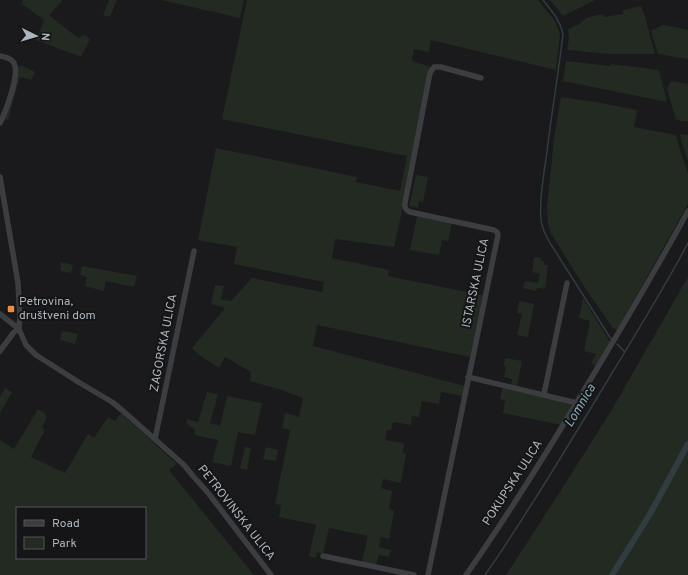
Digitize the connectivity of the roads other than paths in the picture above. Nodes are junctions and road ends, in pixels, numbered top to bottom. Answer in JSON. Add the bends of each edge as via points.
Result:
{"nodes":[{"id":1,"x":0,"y":56,"type":"edge"},
{"id":2,"x":481,"y":78,"type":"dead end"},
{"id":3,"x":0,"y":123,"type":"edge"},
{"id":4,"x":0,"y":177,"type":"edge"},
{"id":5,"x":688,"y":211,"type":"edge"},
{"id":6,"x":194,"y":251,"type":"dead end"},
{"id":7,"x":567,"y":282,"type":"dead end"},
{"id":8,"x":0,"y":314,"type":"edge"},
{"id":9,"x":19,"y":329,"type":"junction"},
{"id":10,"x":0,"y":351,"type":"edge"},
{"id":11,"x":468,"y":377,"type":"junction"},
{"id":12,"x":544,"y":394,"type":"junction"},
{"id":13,"x":577,"y":402,"type":"junction"},
{"id":14,"x":155,"y":439,"type":"junction"},
{"id":15,"x":323,"y":556,"type":"dead end"},
{"id":16,"x":271,"y":575,"type":"edge"},
{"id":17,"x":414,"y":575,"type":"edge"},
{"id":18,"x":428,"y":575,"type":"edge"},
{"id":19,"x":466,"y":575,"type":"edge"}],
"edges":[{"from":1,"to":3,"type":"street","via":[[12,60],[16,71]]},
{"from":2,"to":11,"type":"street","name":"ISTARSKA ULICA","via":[[441,67],[432,69],[404,207],[410,212],[497,232]]},
{"from":4,"to":9,"type":"street","via":[[18,283]]},
{"from":5,"to":13,"type":"street","name":"POKUPSKA ULICA","via":[[655,272]]},
{"from":6,"to":14,"type":"street","name":"ZAGORSKA ULICA"},
{"from":7,"to":12,"type":"street"},
{"from":8,"to":9,"type":"street","name":"PETROVINSKA ULICA"},
{"from":9,"to":10,"type":"street"},
{"from":9,"to":14,"type":"street","name":"PETROVINSKA ULICA","via":[[23,340],[36,355],[112,402]]},
{"from":11,"to":12,"type":"street"},
{"from":11,"to":18,"type":"street","name":"ISTARSKA ULICA"},
{"from":12,"to":13,"type":"street"},
{"from":13,"to":19,"type":"street","name":"POKUPSKA ULICA","via":[[534,474]]},
{"from":14,"to":16,"type":"street","name":"PETROVINSKA ULICA","via":[[197,479]]},
{"from":15,"to":17,"type":"street"}]}
